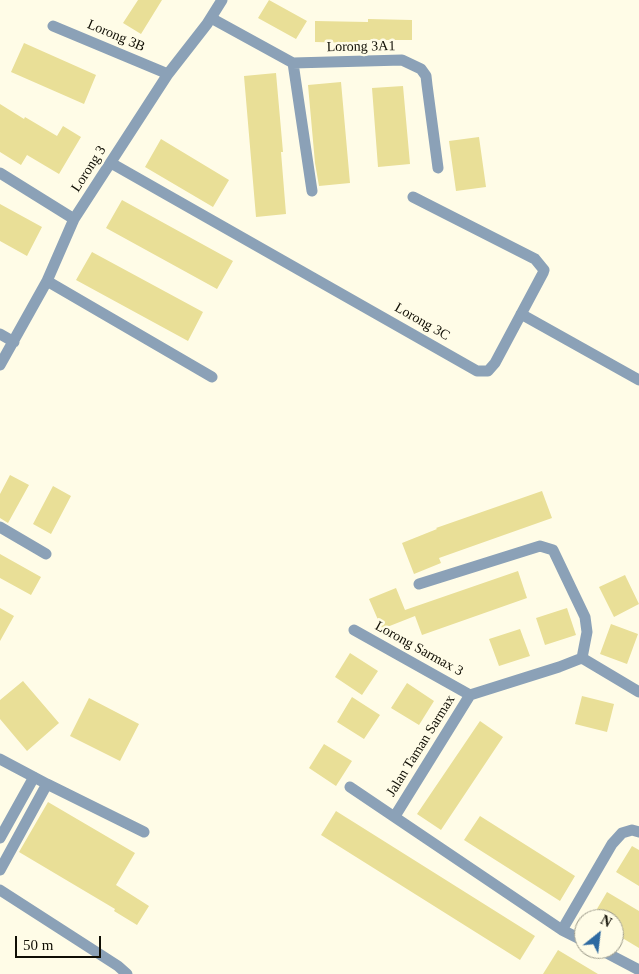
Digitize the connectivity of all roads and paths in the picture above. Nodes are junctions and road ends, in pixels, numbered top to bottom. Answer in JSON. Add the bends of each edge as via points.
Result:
{"nodes":[{"id":1,"x":222,"y":0,"type":"edge"},
{"id":2,"x":211,"y":18,"type":"junction"},
{"id":3,"x":53,"y":26,"type":"dead end"},
{"id":4,"x":293,"y":62,"type":"junction"},
{"id":5,"x":168,"y":74,"type":"junction"},
{"id":6,"x":111,"y":163,"type":"junction"},
{"id":7,"x":438,"y":168,"type":"dead end"},
{"id":8,"x":0,"y":173,"type":"edge"},
{"id":9,"x":312,"y":191,"type":"dead end"},
{"id":10,"x":413,"y":197,"type":"dead end"},
{"id":11,"x":74,"y":219,"type":"junction"},
{"id":12,"x":47,"y":281,"type":"junction"},
{"id":13,"x":521,"y":314,"type":"junction"},
{"id":14,"x":0,"y":334,"type":"edge"},
{"id":15,"x":14,"y":342,"type":"junction"},
{"id":16,"x":0,"y":365,"type":"edge"},
{"id":17,"x":212,"y":377,"type":"dead end"},
{"id":18,"x":639,"y":380,"type":"edge"},
{"id":19,"x":0,"y":527,"type":"edge"},
{"id":20,"x":46,"y":554,"type":"dead end"},
{"id":21,"x":419,"y":584,"type":"dead end"},
{"id":22,"x":354,"y":630,"type":"dead end"},
{"id":23,"x":582,"y":658,"type":"junction"},
{"id":24,"x":639,"y":692,"type":"edge"},
{"id":25,"x":470,"y":695,"type":"junction"},
{"id":26,"x":0,"y":759,"type":"edge"},
{"id":27,"x":34,"y":777,"type":"junction"},
{"id":28,"x":47,"y":784,"type":"junction"},
{"id":29,"x":350,"y":787,"type":"dead end"},
{"id":30,"x":395,"y":816,"type":"junction"},
{"id":31,"x":144,"y":832,"type":"dead end"},
{"id":32,"x":639,"y":832,"type":"edge"},
{"id":33,"x":0,"y":838,"type":"edge"},
{"id":34,"x":0,"y":870,"type":"edge"},
{"id":35,"x":0,"y":890,"type":"edge"},
{"id":36,"x":562,"y":930,"type":"junction"},
{"id":37,"x":574,"y":936,"type":"edge"},
{"id":38,"x":618,"y":959,"type":"edge"},
{"id":39,"x":639,"y":970,"type":"edge"},
{"id":40,"x":127,"y":974,"type":"edge"}],
"edges":[{"from":1,"to":2,"type":"street","name":"Lorong 3"},
{"from":2,"to":4,"type":"street","name":"Lorong 3A1"},
{"from":2,"to":5,"type":"street","name":"Lorong 3"},
{"from":3,"to":5,"type":"street","name":"Lorong 3B"},
{"from":4,"to":7,"type":"street","name":"Lorong 3A1","via":[[402,60],[421,69],[428,85]]},
{"from":4,"to":9,"type":"street"},
{"from":5,"to":6,"type":"street","name":"Lorong 3"},
{"from":6,"to":11,"type":"street","name":"Lorong 3"},
{"from":6,"to":13,"type":"street","name":"Lorong 3C","via":[[477,371],[488,371],[495,363]]},
{"from":8,"to":11,"type":"street"},
{"from":10,"to":13,"type":"street","name":"Lorong 3C","via":[[535,259],[544,270]]},
{"from":11,"to":12,"type":"street","name":"Lorong 3"},
{"from":12,"to":15,"type":"street","name":"Lorong 3"},
{"from":12,"to":17,"type":"street"},
{"from":13,"to":18,"type":"street"},
{"from":14,"to":15,"type":"street"},
{"from":15,"to":16,"type":"street","name":"Lorong 3"},
{"from":19,"to":20,"type":"street"},
{"from":21,"to":23,"type":"street","via":[[540,546],[553,550],[585,617],[587,632]]},
{"from":22,"to":25,"type":"street","name":"Lorong Sarmax 3"},
{"from":23,"to":24,"type":"street"},
{"from":23,"to":25,"type":"street","name":"Jalan Taman Sarmax"},
{"from":25,"to":30,"type":"street","name":"Jalan Taman Sarmax"},
{"from":26,"to":27,"type":"street"},
{"from":27,"to":28,"type":"street"},
{"from":27,"to":33,"type":"street"},
{"from":28,"to":31,"type":"street"},
{"from":28,"to":34,"type":"street"},
{"from":29,"to":30,"type":"street"},
{"from":30,"to":36,"type":"street"},
{"from":32,"to":36,"type":"street","via":[[622,833],[612,844]]},
{"from":35,"to":40,"type":"street"},
{"from":36,"to":37,"type":"street"},
{"from":38,"to":39,"type":"street"}]}
